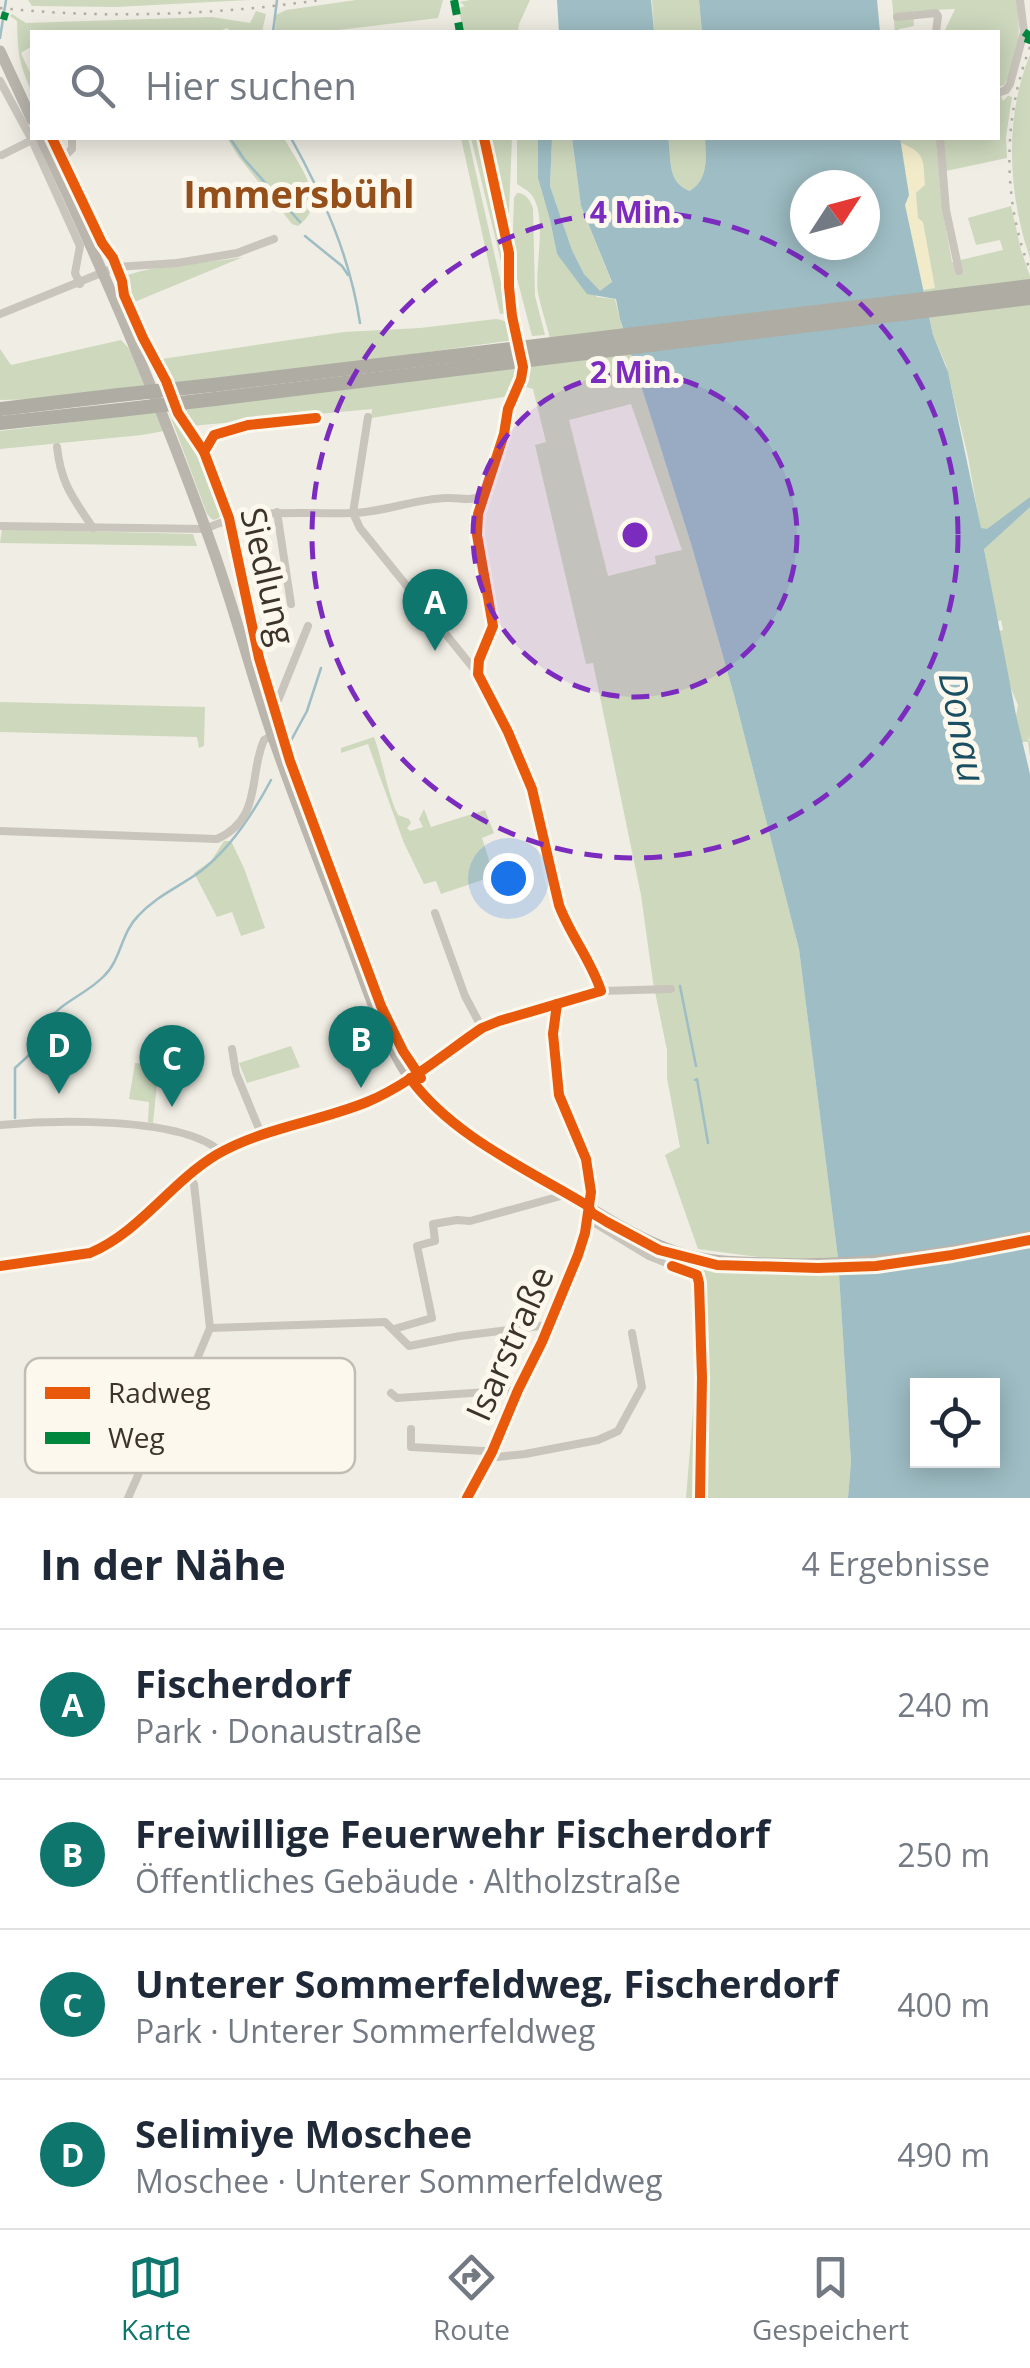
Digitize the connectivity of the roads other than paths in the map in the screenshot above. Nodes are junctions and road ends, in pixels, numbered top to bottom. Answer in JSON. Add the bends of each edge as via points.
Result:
{"nodes":[{"id":1,"x":1020,"y":0,"type":"edge"},
{"id":2,"x":897,"y":16,"type":"dead end"},
{"id":3,"x":936,"y":30,"type":"edge"},
{"id":4,"x":0,"y":50,"type":"edge"},
{"id":5,"x":0,"y":81,"type":"edge"},
{"id":6,"x":1000,"y":92,"type":"edge"},
{"id":7,"x":30,"y":116,"type":"edge"},
{"id":8,"x":30,"y":129,"type":"edge"},
{"id":9,"x":34,"y":140,"type":"edge"},
{"id":10,"x":36,"y":140,"type":"edge"},
{"id":11,"x":37,"y":140,"type":"edge"},
{"id":12,"x":72,"y":140,"type":"edge"},
{"id":13,"x":940,"y":140,"type":"edge"},
{"id":14,"x":2,"y":155,"type":"edge"},
{"id":15,"x":53,"y":163,"type":"junction"},
{"id":16,"x":274,"y":239,"type":"dead end"},
{"id":17,"x":959,"y":271,"type":"dead end"},
{"id":18,"x":104,"y":273,"type":"junction"},
{"id":19,"x":80,"y":284,"type":"junction"},
{"id":20,"x":1030,"y":286,"type":"edge"},
{"id":21,"x":1030,"y":298,"type":"edge"},
{"id":22,"x":0,"y":314,"type":"edge"},
{"id":23,"x":498,"y":356,"type":"junction"},
{"id":24,"x":523,"y":367,"type":"dead end"},
{"id":25,"x":120,"y":403,"type":"junction"},
{"id":26,"x":0,"y":409,"type":"edge"},
{"id":27,"x":368,"y":417,"type":"dead end"},
{"id":28,"x":316,"y":418,"type":"dead end"},
{"id":29,"x":0,"y":423,"type":"edge"},
{"id":30,"x":57,"y":447,"type":"dead end"},
{"id":31,"x":484,"y":494,"type":"junction"},
{"id":32,"x":471,"y":501,"type":"junction"},
{"id":33,"x":277,"y":512,"type":"junction"},
{"id":34,"x":354,"y":513,"type":"junction"},
{"id":35,"x":478,"y":514,"type":"junction"},
{"id":36,"x":233,"y":518,"type":"junction"},
{"id":37,"x":0,"y":526,"type":"edge"},
{"id":38,"x":93,"y":528,"type":"junction"},
{"id":39,"x":205,"y":529,"type":"junction"},
{"id":40,"x":291,"y":604,"type":"dead end"},
{"id":41,"x":308,"y":626,"type":"dead end"},
{"id":42,"x":482,"y":653,"type":"junction"},
{"id":43,"x":462,"y":657,"type":"junction"},
{"id":44,"x":478,"y":674,"type":"junction"},
{"id":45,"x":269,"y":712,"type":"junction"},
{"id":46,"x":273,"y":736,"type":"junction"},
{"id":47,"x":0,"y":831,"type":"edge"},
{"id":48,"x":435,"y":913,"type":"dead end"},
{"id":49,"x":671,"y":988,"type":"dead end"},
{"id":50,"x":601,"y":991,"type":"junction"},
{"id":51,"x":557,"y":1004,"type":"junction"},
{"id":52,"x":482,"y":1028,"type":"junction"},
{"id":53,"x":232,"y":1049,"type":"dead end"},
{"id":54,"x":410,"y":1078,"type":"junction"},
{"id":55,"x":0,"y":1125,"type":"edge"},
{"id":56,"x":262,"y":1136,"type":"junction"},
{"id":57,"x":221,"y":1152,"type":"junction"},
{"id":58,"x":189,"y":1176,"type":"junction"},
{"id":59,"x":568,"y":1194,"type":"junction"},
{"id":60,"x":587,"y":1211,"type":"junction"},
{"id":61,"x":1030,"y":1236,"type":"edge"},
{"id":62,"x":0,"y":1266,"type":"edge"},
{"id":63,"x":548,"y":1325,"type":"junction"},
{"id":64,"x":210,"y":1328,"type":"junction"},
{"id":65,"x":394,"y":1329,"type":"junction"},
{"id":66,"x":632,"y":1333,"type":"dead end"},
{"id":67,"x":197,"y":1358,"type":"edge"},
{"id":68,"x":702,"y":1378,"type":"dead end"},
{"id":69,"x":518,"y":1390,"type":"junction"},
{"id":70,"x":391,"y":1393,"type":"dead end"},
{"id":71,"x":411,"y":1429,"type":"dead end"},
{"id":72,"x":492,"y":1452,"type":"junction"},
{"id":73,"x":139,"y":1473,"type":"edge"},
{"id":74,"x":128,"y":1498,"type":"edge"},
{"id":75,"x":467,"y":1498,"type":"edge"}],
"edges":[{"from":1,"to":6,"type":"street","via":[[1023,40],[1010,84]]},
{"from":2,"to":3,"type":"street","via":[[936,13]]},
{"from":4,"to":7,"type":"main road"},
{"from":5,"to":8,"type":"street"},
{"from":9,"to":14,"type":"street"},
{"from":10,"to":19,"type":"street","via":[[80,246]]},
{"from":11,"to":15,"type":"main road"},
{"from":12,"to":15,"type":"street","via":[[72,149]]},
{"from":13,"to":17,"type":"street"},
{"from":15,"to":18,"type":"main road"},
{"from":16,"to":18,"type":"street","via":[[237,254]]},
{"from":18,"to":19,"type":"street"},
{"from":18,"to":39,"type":"main road"},
{"from":19,"to":22,"type":"street"},
{"from":20,"to":23,"type":"highway"},
{"from":21,"to":23,"type":"highway"},
{"from":23,"to":25,"type":"highway","bridge":true},
{"from":24,"to":31,"type":"street"},
{"from":25,"to":26,"type":"highway"},
{"from":25,"to":29,"type":"highway"},
{"from":27,"to":34,"type":"street"},
{"from":28,"to":36,"type":"street","name":"Siedlung","via":[[214,435],[204,452]]},
{"from":30,"to":38,"type":"street","via":[[66,487]]},
{"from":31,"to":32,"type":"street"},
{"from":31,"to":35,"type":"street"},
{"from":32,"to":34,"type":"street","name":"Siedlung","via":[[449,497]]},
{"from":32,"to":35,"type":"street"},
{"from":33,"to":34,"type":"street","name":"Siedlung"},
{"from":33,"to":36,"type":"street","name":"Siedlung"},
{"from":33,"to":40,"type":"street","name":"Siedlung"},
{"from":34,"to":43,"type":"street"},
{"from":35,"to":42,"type":"street","via":[[494,626]]},
{"from":36,"to":39,"type":"street"},
{"from":36,"to":45,"type":"street","name":"Siedlung"},
{"from":37,"to":38,"type":"street"},
{"from":38,"to":39,"type":"street"},
{"from":39,"to":45,"type":"main road"},
{"from":41,"to":45,"type":"street","name":"Siedlung"},
{"from":42,"to":43,"type":"street"},
{"from":42,"to":44,"type":"street"},
{"from":43,"to":44,"type":"street"},
{"from":44,"to":50,"type":"street","via":[[532,789],[559,905]]},
{"from":45,"to":46,"type":"main road"},
{"from":46,"to":47,"type":"street","via":[[255,759],[251,802],[226,836]]},
{"from":46,"to":54,"type":"main road","via":[[374,1008]]},
{"from":48,"to":52,"type":"street"},
{"from":49,"to":50,"type":"street"},
{"from":50,"to":51,"type":"street"},
{"from":51,"to":52,"type":"street"},
{"from":51,"to":60,"type":"street","name":"Isarstraße","via":[[559,1095],[586,1158],[592,1192]]},
{"from":52,"to":54,"type":"street"},
{"from":53,"to":56,"type":"street"},
{"from":54,"to":56,"type":"street","via":[[364,1104]]},
{"from":54,"to":59,"type":"main road","via":[[440,1113]]},
{"from":55,"to":57,"type":"street","via":[[122,1124],[196,1137]]},
{"from":56,"to":57,"type":"street"},
{"from":57,"to":58,"type":"street"},
{"from":58,"to":62,"type":"street","via":[[104,1247]]},
{"from":58,"to":64,"type":"street"},
{"from":59,"to":60,"type":"main road"},
{"from":59,"to":65,"type":"street","via":[[470,1221],[433,1224],[435,1241],[416,1246],[432,1318]]},
{"from":60,"to":61,"type":"main road","via":[[660,1246],[718,1262],[878,1262]]},
{"from":60,"to":63,"type":"street","name":"Isarstraße","via":[[578,1255]]},
{"from":60,"to":68,"type":"street","via":[[648,1256],[697,1275]]},
{"from":63,"to":65,"type":"street","via":[[409,1346]]},
{"from":63,"to":69,"type":"street","name":"Isarstraße"},
{"from":64,"to":65,"type":"street","via":[[376,1321]]},
{"from":64,"to":67,"type":"street"},
{"from":66,"to":72,"type":"street","via":[[642,1387],[618,1431],[525,1454]]},
{"from":69,"to":70,"type":"street","via":[[397,1398]]},
{"from":69,"to":72,"type":"street","name":"Isarstraße"},
{"from":71,"to":72,"type":"street","name":"Isarstraße","via":[[411,1447]]},
{"from":72,"to":75,"type":"street","name":"Isarstraße"},
{"from":73,"to":74,"type":"street"}]}
